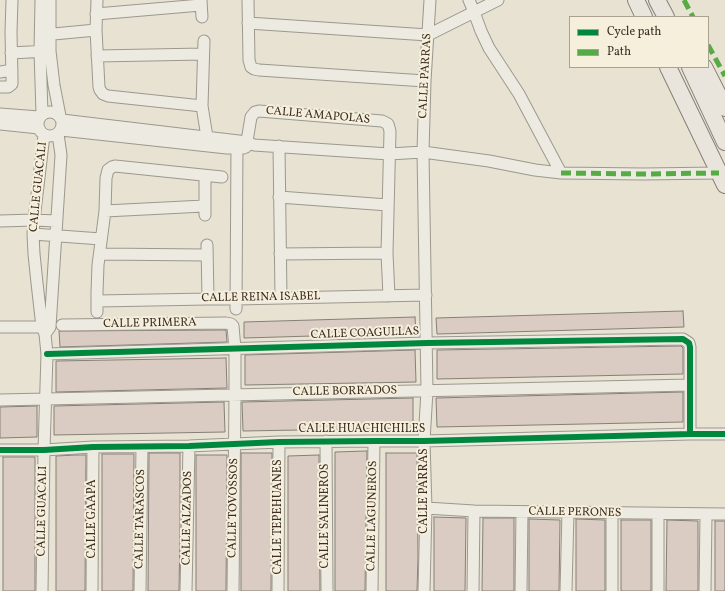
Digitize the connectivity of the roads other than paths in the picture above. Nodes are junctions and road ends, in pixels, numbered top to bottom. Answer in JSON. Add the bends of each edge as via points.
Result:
{"nodes":[{"id":1,"x":12,"y":0,"type":"edge"},
{"id":2,"x":41,"y":0,"type":"edge"},
{"id":3,"x":50,"y":0,"type":"edge"},
{"id":4,"x":97,"y":0,"type":"edge"},
{"id":5,"x":248,"y":0,"type":"edge"},
{"id":6,"x":430,"y":0,"type":"edge"},
{"id":7,"x":469,"y":0,"type":"edge"},
{"id":8,"x":498,"y":0,"type":"edge"},
{"id":9,"x":626,"y":0,"type":"edge"},
{"id":10,"x":657,"y":0,"type":"edge"},
{"id":11,"x":201,"y":3,"type":"edge"},
{"id":12,"x":640,"y":8,"type":"edge"},
{"id":13,"x":474,"y":12,"type":"junction"},
{"id":14,"x":96,"y":14,"type":"junction"},
{"id":15,"x":665,"y":16,"type":"edge"},
{"id":16,"x":202,"y":18,"type":"dead end"},
{"id":17,"x":248,"y":23,"type":"junction"},
{"id":18,"x":96,"y":30,"type":"junction"},
{"id":19,"x":5,"y":32,"type":"edge"},
{"id":20,"x":45,"y":34,"type":"junction"},
{"id":21,"x":428,"y":35,"type":"junction"},
{"id":22,"x":204,"y":41,"type":"dead end"},
{"id":23,"x":45,"y":51,"type":"junction"},
{"id":24,"x":11,"y":53,"type":"junction"},
{"id":25,"x":203,"y":54,"type":"junction"},
{"id":26,"x":97,"y":56,"type":"junction"},
{"id":27,"x":668,"y":68,"type":"edge"},
{"id":28,"x":690,"y":68,"type":"edge"},
{"id":29,"x":705,"y":68,"type":"edge"},
{"id":30,"x":0,"y":72,"type":"edge"},
{"id":31,"x":12,"y":75,"type":"junction"},
{"id":32,"x":425,"y":81,"type":"junction"},
{"id":33,"x":0,"y":87,"type":"edge"},
{"id":34,"x":202,"y":106,"type":"junction"},
{"id":35,"x":725,"y":108,"type":"edge"},
{"id":36,"x":0,"y":114,"type":"edge"},
{"id":37,"x":0,"y":124,"type":"edge"},
{"id":38,"x":41,"y":124,"type":"junction"},
{"id":39,"x":60,"y":125,"type":"junction"},
{"id":40,"x":207,"y":137,"type":"junction"},
{"id":41,"x":725,"y":142,"type":"edge"},
{"id":42,"x":244,"y":145,"type":"junction"},
{"id":43,"x":279,"y":146,"type":"junction"},
{"id":44,"x":423,"y":152,"type":"junction"},
{"id":45,"x":389,"y":154,"type":"junction"},
{"id":46,"x":561,"y":173,"type":"junction"},
{"id":47,"x":205,"y":176,"type":"junction"},
{"id":48,"x":222,"y":177,"type":"dead end"},
{"id":49,"x":722,"y":179,"type":"edge"},
{"id":50,"x":279,"y":197,"type":"junction"},
{"id":51,"x":388,"y":205,"type":"junction"},
{"id":52,"x":105,"y":212,"type":"junction"},
{"id":53,"x":34,"y":220,"type":"junction"},
{"id":54,"x":56,"y":221,"type":"junction"},
{"id":55,"x":0,"y":222,"type":"edge"},
{"id":56,"x":34,"y":234,"type":"junction"},
{"id":57,"x":55,"y":236,"type":"junction"},
{"id":58,"x":101,"y":239,"type":"junction"},
{"id":59,"x":387,"y":253,"type":"junction"},
{"id":60,"x":100,"y":254,"type":"junction"},
{"id":61,"x":280,"y":254,"type":"junction"},
{"id":62,"x":426,"y":295,"type":"junction"},
{"id":63,"x":389,"y":296,"type":"junction"},
{"id":64,"x":208,"y":298,"type":"junction"},
{"id":65,"x":281,"y":298,"type":"junction"},
{"id":66,"x":97,"y":301,"type":"junction"},
{"id":67,"x":45,"y":304,"type":"junction"},
{"id":68,"x":236,"y":304,"type":"junction"},
{"id":69,"x":97,"y":312,"type":"dead end"},
{"id":70,"x":62,"y":325,"type":"dead end"},
{"id":71,"x":0,"y":327,"type":"edge"},
{"id":72,"x":46,"y":329,"type":"junction"},
{"id":73,"x":234,"y":329,"type":"joint"},
{"id":74,"x":427,"y":343,"type":"junction"},
{"id":75,"x":235,"y":349,"type":"junction"},
{"id":76,"x":47,"y":354,"type":"junction"},
{"id":77,"x":690,"y":385,"type":"junction"},
{"id":78,"x":427,"y":390,"type":"junction"},
{"id":79,"x":235,"y":394,"type":"junction"},
{"id":80,"x":46,"y":399,"type":"junction"},
{"id":81,"x":0,"y":400,"type":"edge"},
{"id":82,"x":690,"y":434,"type":"junction"},
{"id":83,"x":725,"y":434,"type":"edge"},
{"id":84,"x":374,"y":441,"type":"junction"},
{"id":85,"x":424,"y":441,"type":"junction"},
{"id":86,"x":280,"y":442,"type":"junction"},
{"id":87,"x":326,"y":442,"type":"junction"},
{"id":88,"x":234,"y":444,"type":"junction"},
{"id":89,"x":189,"y":446,"type":"junction"},
{"id":90,"x":93,"y":447,"type":"junction"},
{"id":91,"x":142,"y":447,"type":"junction"},
{"id":92,"x":0,"y":450,"type":"edge"},
{"id":93,"x":44,"y":450,"type":"junction"},
{"id":94,"x":426,"y":508,"type":"junction"},
{"id":95,"x":474,"y":511,"type":"junction"},
{"id":96,"x":522,"y":512,"type":"junction"},
{"id":97,"x":568,"y":512,"type":"junction"},
{"id":98,"x":612,"y":513,"type":"junction"},
{"id":99,"x":658,"y":514,"type":"junction"},
{"id":100,"x":706,"y":514,"type":"junction"},
{"id":101,"x":725,"y":514,"type":"edge"},
{"id":102,"x":42,"y":591,"type":"edge"},
{"id":103,"x":92,"y":591,"type":"edge"},
{"id":104,"x":140,"y":591,"type":"edge"},
{"id":105,"x":186,"y":591,"type":"edge"},
{"id":106,"x":233,"y":591,"type":"edge"},
{"id":107,"x":278,"y":591,"type":"edge"},
{"id":108,"x":327,"y":591,"type":"edge"},
{"id":109,"x":372,"y":591,"type":"edge"},
{"id":110,"x":424,"y":591,"type":"edge"},
{"id":111,"x":473,"y":591,"type":"edge"},
{"id":112,"x":521,"y":591,"type":"edge"},
{"id":113,"x":566,"y":591,"type":"edge"},
{"id":114,"x":612,"y":591,"type":"edge"},
{"id":115,"x":658,"y":591,"type":"edge"},
{"id":116,"x":705,"y":591,"type":"edge"}],
"edges":[{"from":1,"to":19,"type":"street"},
{"from":2,"to":20,"type":"street","name":"CALLE GUACALI"},
{"from":3,"to":20,"type":"street","name":"CALLE GUACALI"},
{"from":4,"to":14,"type":"street"},
{"from":5,"to":17,"type":"street"},
{"from":6,"to":21,"type":"street","name":"CALLE PARRAS"},
{"from":7,"to":13,"type":"street"},
{"from":8,"to":13,"type":"street"},
{"from":9,"to":12,"type":"street"},
{"from":10,"to":15,"type":"highway"},
{"from":11,"to":14,"type":"street"},
{"from":11,"to":16,"type":"street"},
{"from":13,"to":21,"type":"street"},
{"from":13,"to":46,"type":"street","via":[[489,48],[519,94]]},
{"from":14,"to":18,"type":"street"},
{"from":17,"to":21,"type":"street"},
{"from":17,"to":32,"type":"street","via":[[249,63],[254,69]]},
{"from":18,"to":20,"type":"street"},
{"from":18,"to":26,"type":"street"},
{"from":19,"to":24,"type":"street"},
{"from":20,"to":23,"type":"street","name":"CALLE GUACALI"},
{"from":21,"to":32,"type":"street","name":"CALLE PARRAS"},
{"from":22,"to":25,"type":"street"},
{"from":23,"to":24,"type":"street"},
{"from":23,"to":38,"type":"street","name":"CALLE GUACALI"},
{"from":23,"to":39,"type":"street","name":"CALLE GUACALI","via":[[54,85]]},
{"from":24,"to":31,"type":"street"},
{"from":25,"to":26,"type":"street"},
{"from":25,"to":34,"type":"street"},
{"from":26,"to":34,"type":"street","via":[[99,87],[103,94]]},
{"from":27,"to":49,"type":"highway"},
{"from":28,"to":41,"type":"highway"},
{"from":29,"to":35,"type":"highway"},
{"from":30,"to":31,"type":"street"},
{"from":31,"to":33,"type":"street","via":[[12,84]]},
{"from":32,"to":44,"type":"street","name":"CALLE PARRAS"},
{"from":34,"to":40,"type":"street"},
{"from":36,"to":38,"type":"street"},
{"from":37,"to":38,"type":"street"},
{"from":38,"to":39,"type":"street","via":[[49,136],[54,136]]},
{"from":38,"to":39,"type":"street","via":[[47,112],[51,112],[56,113]]},
{"from":38,"to":53,"type":"street","name":"CALLE GUACALI"},
{"from":39,"to":40,"type":"street"},
{"from":39,"to":42,"type":"street","via":[[219,147]]},
{"from":39,"to":54,"type":"street","name":"CALLE GUACALI","via":[[61,155]]},
{"from":40,"to":42,"type":"street"},
{"from":42,"to":43,"type":"street"},
{"from":42,"to":45,"type":"street","name":"CALLE AMAPOLAS","via":[[251,117],[259,111],[382,121],[390,127]]},
{"from":42,"to":68,"type":"street"},
{"from":43,"to":45,"type":"street"},
{"from":43,"to":50,"type":"street"},
{"from":44,"to":45,"type":"street"},
{"from":44,"to":46,"type":"street"},
{"from":44,"to":62,"type":"street","name":"CALLE PARRAS"},
{"from":45,"to":51,"type":"street"},
{"from":46,"to":49,"type":"street","via":[[642,174]]},
{"from":47,"to":48,"type":"street"},
{"from":47,"to":52,"type":"street","via":[[205,210]]},
{"from":47,"to":52,"type":"street","via":[[112,167],[108,170],[106,178]]},
{"from":50,"to":51,"type":"street"},
{"from":50,"to":61,"type":"street"},
{"from":51,"to":59,"type":"street"},
{"from":52,"to":58,"type":"street"},
{"from":53,"to":54,"type":"street"},
{"from":53,"to":55,"type":"street"},
{"from":53,"to":56,"type":"street","name":"CALLE GUACALI"},
{"from":54,"to":57,"type":"street","name":"CALLE GUACALI"},
{"from":56,"to":57,"type":"street"},
{"from":56,"to":67,"type":"street","name":"CALLE GUACALI","via":[[34,254]]},
{"from":57,"to":58,"type":"street"},
{"from":57,"to":67,"type":"street","name":"CALLE GUACALI"},
{"from":58,"to":60,"type":"street"},
{"from":59,"to":61,"type":"street"},
{"from":59,"to":63,"type":"street"},
{"from":60,"to":64,"type":"street","via":[[206,250]]},
{"from":60,"to":66,"type":"street"},
{"from":61,"to":65,"type":"street"},
{"from":62,"to":63,"type":"street","name":"CALLE REINA ISABEL"},
{"from":62,"to":74,"type":"street","name":"CALLE PARRAS"},
{"from":63,"to":65,"type":"street","name":"CALLE REINA ISABEL"},
{"from":64,"to":66,"type":"street","name":"CALLE REINA ISABEL"},
{"from":64,"to":68,"type":"street","name":"CALLE REINA ISABEL"},
{"from":65,"to":68,"type":"street","name":"CALLE REINA ISABEL"},
{"from":66,"to":69,"type":"street"},
{"from":67,"to":72,"type":"street","name":"CALLE GUACALI"},
{"from":70,"to":73,"type":"street","name":"CALLE PRIMERA","via":[[226,323],[232,324]]},
{"from":71,"to":72,"type":"street"},
{"from":72,"to":76,"type":"street","name":"CALLE GUACALI"},
{"from":73,"to":75,"type":"street","name":"CALLE TOVOSSOS"},
{"from":74,"to":75,"type":"street","name":"CALLE COAGULLAS"},
{"from":74,"to":77,"type":"street","name":"CALLE COAGULLAS","via":[[683,339],[690,347]]},
{"from":74,"to":78,"type":"street","name":"CALLE PARRAS"},
{"from":75,"to":76,"type":"street","name":"CALLE COAGULLAS"},
{"from":75,"to":79,"type":"street","name":"CALLE TOVOSSOS"},
{"from":76,"to":80,"type":"street","name":"CALLE GUACALI"},
{"from":77,"to":78,"type":"street","name":"CALLE BORRADOS"},
{"from":77,"to":82,"type":"street"},
{"from":78,"to":79,"type":"street","name":"CALLE BORRADOS"},
{"from":78,"to":85,"type":"street","name":"CALLE PARRAS"},
{"from":79,"to":80,"type":"street","name":"CALLE BORRADOS"},
{"from":79,"to":88,"type":"street","name":"CALLE TOVOSSOS"},
{"from":80,"to":81,"type":"street","name":"CALLE BORRADOS"},
{"from":80,"to":93,"type":"street","name":"CALLE GUACALI"},
{"from":82,"to":83,"type":"street","name":"CALLE HUACHICHILES"},
{"from":82,"to":85,"type":"street","name":"CALLE HUACHICHILES"},
{"from":84,"to":85,"type":"street","name":"CALLE HUACHICHILES"},
{"from":84,"to":87,"type":"street","name":"CALLE HUACHICHILES"},
{"from":84,"to":109,"type":"street","name":"CALLE LAGUNEROS"},
{"from":85,"to":94,"type":"street","name":"CALLE PARRAS"},
{"from":86,"to":87,"type":"street","name":"CALLE HUACHICHILES"},
{"from":86,"to":88,"type":"street","name":"CALLE HUACHICHILES"},
{"from":86,"to":107,"type":"street","name":"CALLE TEPEHUANES"},
{"from":87,"to":108,"type":"street","name":"CALLE SALINEROS"},
{"from":88,"to":89,"type":"street","name":"CALLE HUACHICHILES"},
{"from":88,"to":106,"type":"street","name":"CALLE TOVOSSOS"},
{"from":89,"to":91,"type":"street","name":"CALLE HUACHICHILES"},
{"from":89,"to":105,"type":"street","name":"CALLE ALZADOS"},
{"from":90,"to":91,"type":"street","name":"CALLE HUACHICHILES"},
{"from":90,"to":93,"type":"street","name":"CALLE HUACHICHILES"},
{"from":90,"to":103,"type":"street","name":"CALLE GAAPA"},
{"from":91,"to":104,"type":"street","name":"CALLE TARASCOS"},
{"from":92,"to":93,"type":"street","name":"CALLE HUACHICHILES"},
{"from":93,"to":102,"type":"street","name":"CALLE GUACALI"},
{"from":94,"to":95,"type":"street","name":"CALLE PERONES"},
{"from":94,"to":110,"type":"street","name":"CALLE PARRAS"},
{"from":95,"to":96,"type":"street","name":"CALLE PERONES"},
{"from":95,"to":111,"type":"street"},
{"from":96,"to":97,"type":"street","name":"CALLE PERONES"},
{"from":96,"to":112,"type":"street"},
{"from":97,"to":98,"type":"street","name":"CALLE PERONES"},
{"from":97,"to":113,"type":"street"},
{"from":98,"to":99,"type":"street","name":"CALLE PERONES"},
{"from":98,"to":114,"type":"street"},
{"from":99,"to":100,"type":"street","name":"CALLE PERONES"},
{"from":99,"to":115,"type":"street"},
{"from":100,"to":101,"type":"street","name":"CALLE PERONES"},
{"from":100,"to":116,"type":"street"}]}
